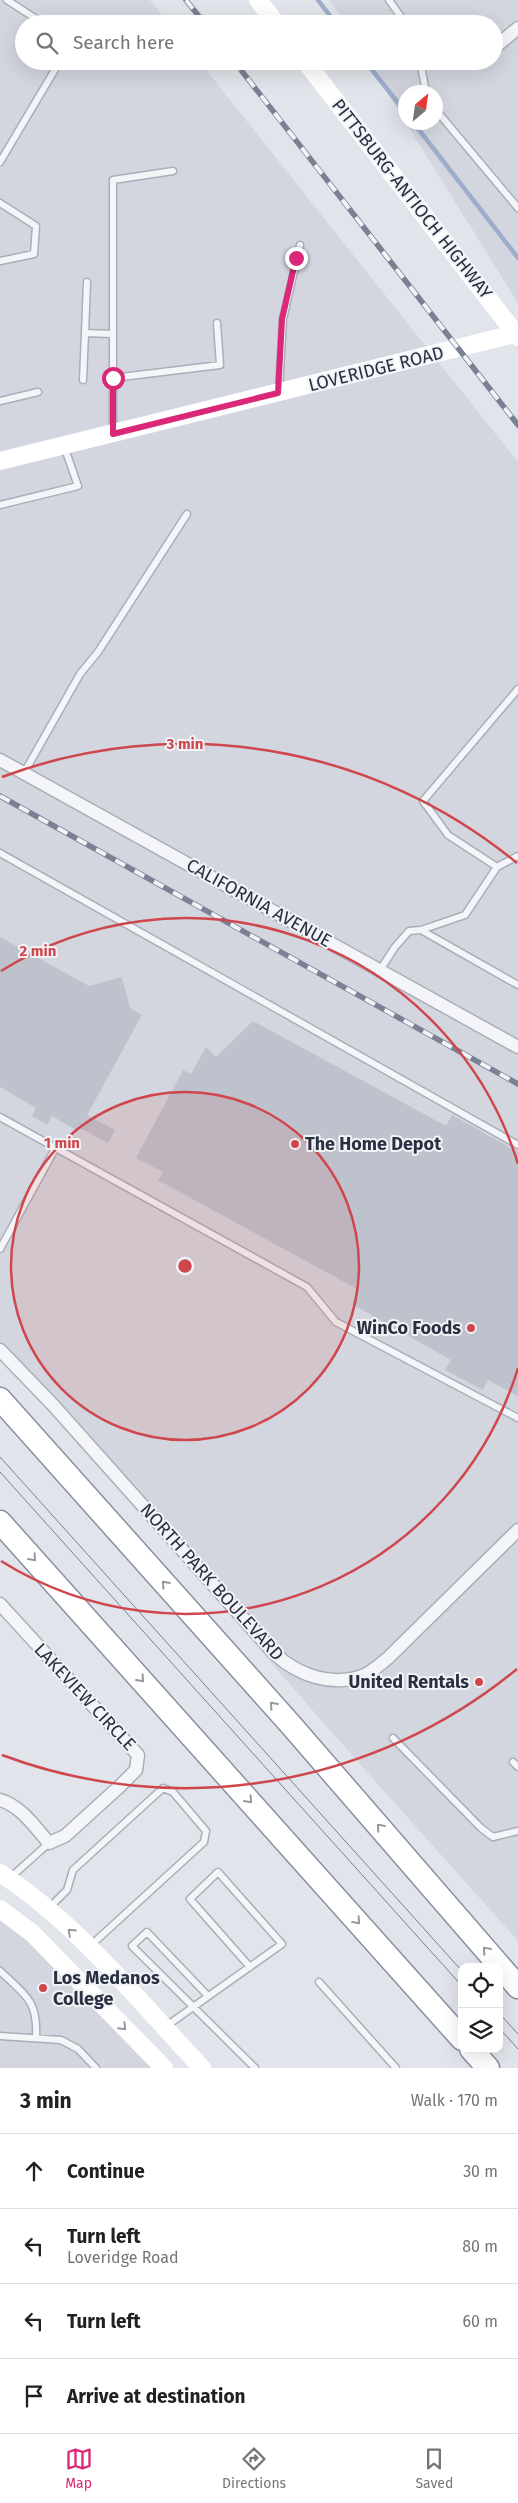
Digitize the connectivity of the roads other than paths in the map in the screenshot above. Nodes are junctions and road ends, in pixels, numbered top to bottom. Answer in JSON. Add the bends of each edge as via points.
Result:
{"nodes":[{"id":1,"x":7,"y":0,"type":"edge"},
{"id":2,"x":258,"y":0,"type":"edge"},
{"id":3,"x":389,"y":0,"type":"edge"},
{"id":4,"x":30,"y":15,"type":"edge"},
{"id":5,"x":269,"y":15,"type":"edge"},
{"id":6,"x":400,"y":15,"type":"edge"},
{"id":7,"x":518,"y":28,"type":"edge"},
{"id":8,"x":503,"y":40,"type":"edge"},
{"id":9,"x":55,"y":70,"type":"edge"},
{"id":10,"x":313,"y":70,"type":"edge"},
{"id":11,"x":422,"y":70,"type":"edge"},
{"id":12,"x":425,"y":85,"type":"edge"},
{"id":13,"x":443,"y":118,"type":"edge"},
{"id":14,"x":0,"y":162,"type":"edge"},
{"id":15,"x":174,"y":171,"type":"dead end"},
{"id":16,"x":0,"y":203,"type":"edge"},
{"id":17,"x":518,"y":208,"type":"edge"},
{"id":18,"x":300,"y":245,"type":"dead end"},
{"id":19,"x":0,"y":262,"type":"edge"},
{"id":20,"x":87,"y":282,"type":"dead end"},
{"id":21,"x":216,"y":323,"type":"dead end"},
{"id":22,"x":85,"y":333,"type":"junction"},
{"id":23,"x":113,"y":334,"type":"junction"},
{"id":24,"x":517,"y":335,"type":"edge"},
{"id":25,"x":113,"y":378,"type":"junction"},
{"id":26,"x":83,"y":380,"type":"dead end"},
{"id":27,"x":38,"y":392,"type":"dead end"},
{"id":28,"x":278,"y":393,"type":"junction"},
{"id":29,"x":0,"y":401,"type":"edge"},
{"id":30,"x":113,"y":434,"type":"junction"},
{"id":31,"x":64,"y":446,"type":"junction"},
{"id":32,"x":0,"y":461,"type":"edge"},
{"id":33,"x":0,"y":505,"type":"edge"},
{"id":34,"x":187,"y":514,"type":"dead end"},
{"id":35,"x":518,"y":689,"type":"edge"},
{"id":36,"x":0,"y":760,"type":"edge"},
{"id":37,"x":24,"y":773,"type":"junction"},
{"id":38,"x":0,"y":853,"type":"edge"},
{"id":39,"x":518,"y":856,"type":"edge"},
{"id":40,"x":496,"y":867,"type":"junction"},
{"id":41,"x":421,"y":930,"type":"junction"},
{"id":42,"x":380,"y":970,"type":"junction"},
{"id":43,"x":518,"y":985,"type":"edge"},
{"id":44,"x":518,"y":1047,"type":"edge"},
{"id":45,"x":0,"y":1117,"type":"edge"},
{"id":46,"x":518,"y":1145,"type":"edge"},
{"id":47,"x":56,"y":1147,"type":"junction"},
{"id":48,"x":0,"y":1249,"type":"edge"},
{"id":49,"x":0,"y":1350,"type":"edge"},
{"id":50,"x":0,"y":1399,"type":"edge"},
{"id":51,"x":518,"y":1418,"type":"edge"},
{"id":52,"x":0,"y":1522,"type":"edge"},
{"id":53,"x":518,"y":1530,"type":"edge"},
{"id":54,"x":0,"y":1604,"type":"edge"},
{"id":55,"x":393,"y":1738,"type":"dead end"},
{"id":56,"x":513,"y":1762,"type":"dead end"},
{"id":57,"x":518,"y":1767,"type":"edge"},
{"id":58,"x":0,"y":1800,"type":"edge"},
{"id":59,"x":518,"y":1831,"type":"edge"},
{"id":60,"x":49,"y":1843,"type":"junction"},
{"id":61,"x":5,"y":1876,"type":"edge"},
{"id":62,"x":0,"y":1909,"type":"edge"},
{"id":63,"x":48,"y":1910,"type":"junction"},
{"id":64,"x":88,"y":1947,"type":"junction"},
{"id":65,"x":250,"y":1967,"type":"junction"},
{"id":66,"x":0,"y":1971,"type":"edge"},
{"id":67,"x":318,"y":1982,"type":"dead end"},
{"id":68,"x":518,"y":1987,"type":"edge"},
{"id":69,"x":208,"y":1996,"type":"junction"},
{"id":70,"x":192,"y":2007,"type":"junction"},
{"id":71,"x":164,"y":2027,"type":"junction"},
{"id":72,"x":458,"y":2035,"type":"edge"},
{"id":73,"x":0,"y":2036,"type":"edge"},
{"id":74,"x":36,"y":2038,"type":"junction"},
{"id":75,"x":475,"y":2053,"type":"edge"},
{"id":76,"x":96,"y":2068,"type":"edge"},
{"id":77,"x":164,"y":2068,"type":"edge"},
{"id":78,"x":202,"y":2068,"type":"edge"},
{"id":79,"x":255,"y":2068,"type":"edge"},
{"id":80,"x":396,"y":2068,"type":"edge"},
{"id":81,"x":488,"y":2068,"type":"edge"}],
"edges":[{"from":1,"to":4,"type":"lane"},
{"from":2,"to":5,"type":"main road"},
{"from":3,"to":6,"type":"lane"},
{"from":7,"to":8,"type":"street"},
{"from":9,"to":14,"type":"lane"},
{"from":10,"to":24,"type":"main road","name":"PITTSBURG-ANTIOCH HIGHWAY"},
{"from":11,"to":12,"type":"lane"},
{"from":13,"to":17,"type":"lane"},
{"from":15,"to":23,"type":"lane","via":[[113,180]]},
{"from":16,"to":19,"type":"lane","via":[[36,226],[34,254]]},
{"from":18,"to":28,"type":"lane","via":[[282,319]]},
{"from":20,"to":22,"type":"lane"},
{"from":21,"to":25,"type":"lane","via":[[220,365]]},
{"from":22,"to":23,"type":"lane"},
{"from":22,"to":26,"type":"lane"},
{"from":23,"to":25,"type":"lane"},
{"from":24,"to":28,"type":"main road","name":"LOVERIDGE ROAD"},
{"from":25,"to":30,"type":"lane"},
{"from":27,"to":29,"type":"lane"},
{"from":28,"to":30,"type":"main road","name":"LOVERIDGE ROAD"},
{"from":30,"to":31,"type":"main road","name":"LOVERIDGE ROAD"},
{"from":31,"to":32,"type":"main road","name":"LOVERIDGE ROAD"},
{"from":31,"to":33,"type":"lane","via":[[78,486]]},
{"from":34,"to":37,"type":"lane","via":[[98,652],[80,674]]},
{"from":35,"to":40,"type":"lane","via":[[423,801],[448,835]]},
{"from":36,"to":37,"type":"street","name":"CALIFORNIA AVENUE"},
{"from":37,"to":42,"type":"street","name":"CALIFORNIA AVENUE"},
{"from":38,"to":46,"type":"lane"},
{"from":39,"to":40,"type":"lane"},
{"from":40,"to":41,"type":"lane","via":[[465,915]]},
{"from":41,"to":42,"type":"lane","via":[[409,932]]},
{"from":41,"to":43,"type":"lane"},
{"from":42,"to":44,"type":"street","name":"CALIFORNIA AVENUE"},
{"from":45,"to":47,"type":"lane"},
{"from":47,"to":48,"type":"lane"},
{"from":47,"to":51,"type":"lane","via":[[307,1287],[336,1322]]},
{"from":49,"to":53,"type":"street","name":"NORTH PARK BOULEVARD","via":[[275,1654],[288,1666],[312,1676],[347,1680],[364,1676],[388,1658]]},
{"from":68,"to":50,"type":"highway","one_way":true,"via":[[291,1725]]},
{"from":52,"to":72,"type":"highway","one_way":true},
{"from":54,"to":60,"type":"street","name":"LAKEVIEW CIRCLE","via":[[138,1755],[136,1770],[120,1786],[66,1836]]},
{"from":55,"to":59,"type":"lane","via":[[481,1828],[493,1836]]},
{"from":56,"to":57,"type":"lane"},
{"from":58,"to":60,"type":"street","via":[[18,1809]]},
{"from":60,"to":61,"type":"lane"},
{"from":61,"to":63,"type":"main road"},
{"from":62,"to":77,"type":"main road","one_way":true,"via":[[32,1933]]},
{"from":64,"to":63,"type":"main road","one_way":true},
{"from":63,"to":64,"type":"lane","via":[[68,1890],[73,1870],[163,1788],[173,1792],[206,1831],[204,1842]]},
{"from":64,"to":71,"type":"main road"},
{"from":65,"to":65,"type":"lane","via":[[282,1944],[218,1872],[190,1899]]},
{"from":65,"to":69,"type":"lane"},
{"from":66,"to":74,"type":"lane","via":[[34,2007]]},
{"from":67,"to":80,"type":"lane"},
{"from":69,"to":70,"type":"lane"},
{"from":69,"to":70,"type":"lane","via":[[147,1932],[132,1946]]},
{"from":70,"to":71,"type":"lane"},
{"from":70,"to":79,"type":"lane"},
{"from":71,"to":78,"type":"main road"},
{"from":73,"to":74,"type":"lane"},
{"from":74,"to":76,"type":"lane","via":[[69,2042]]},
{"from":75,"to":81,"type":"highway"}]}
